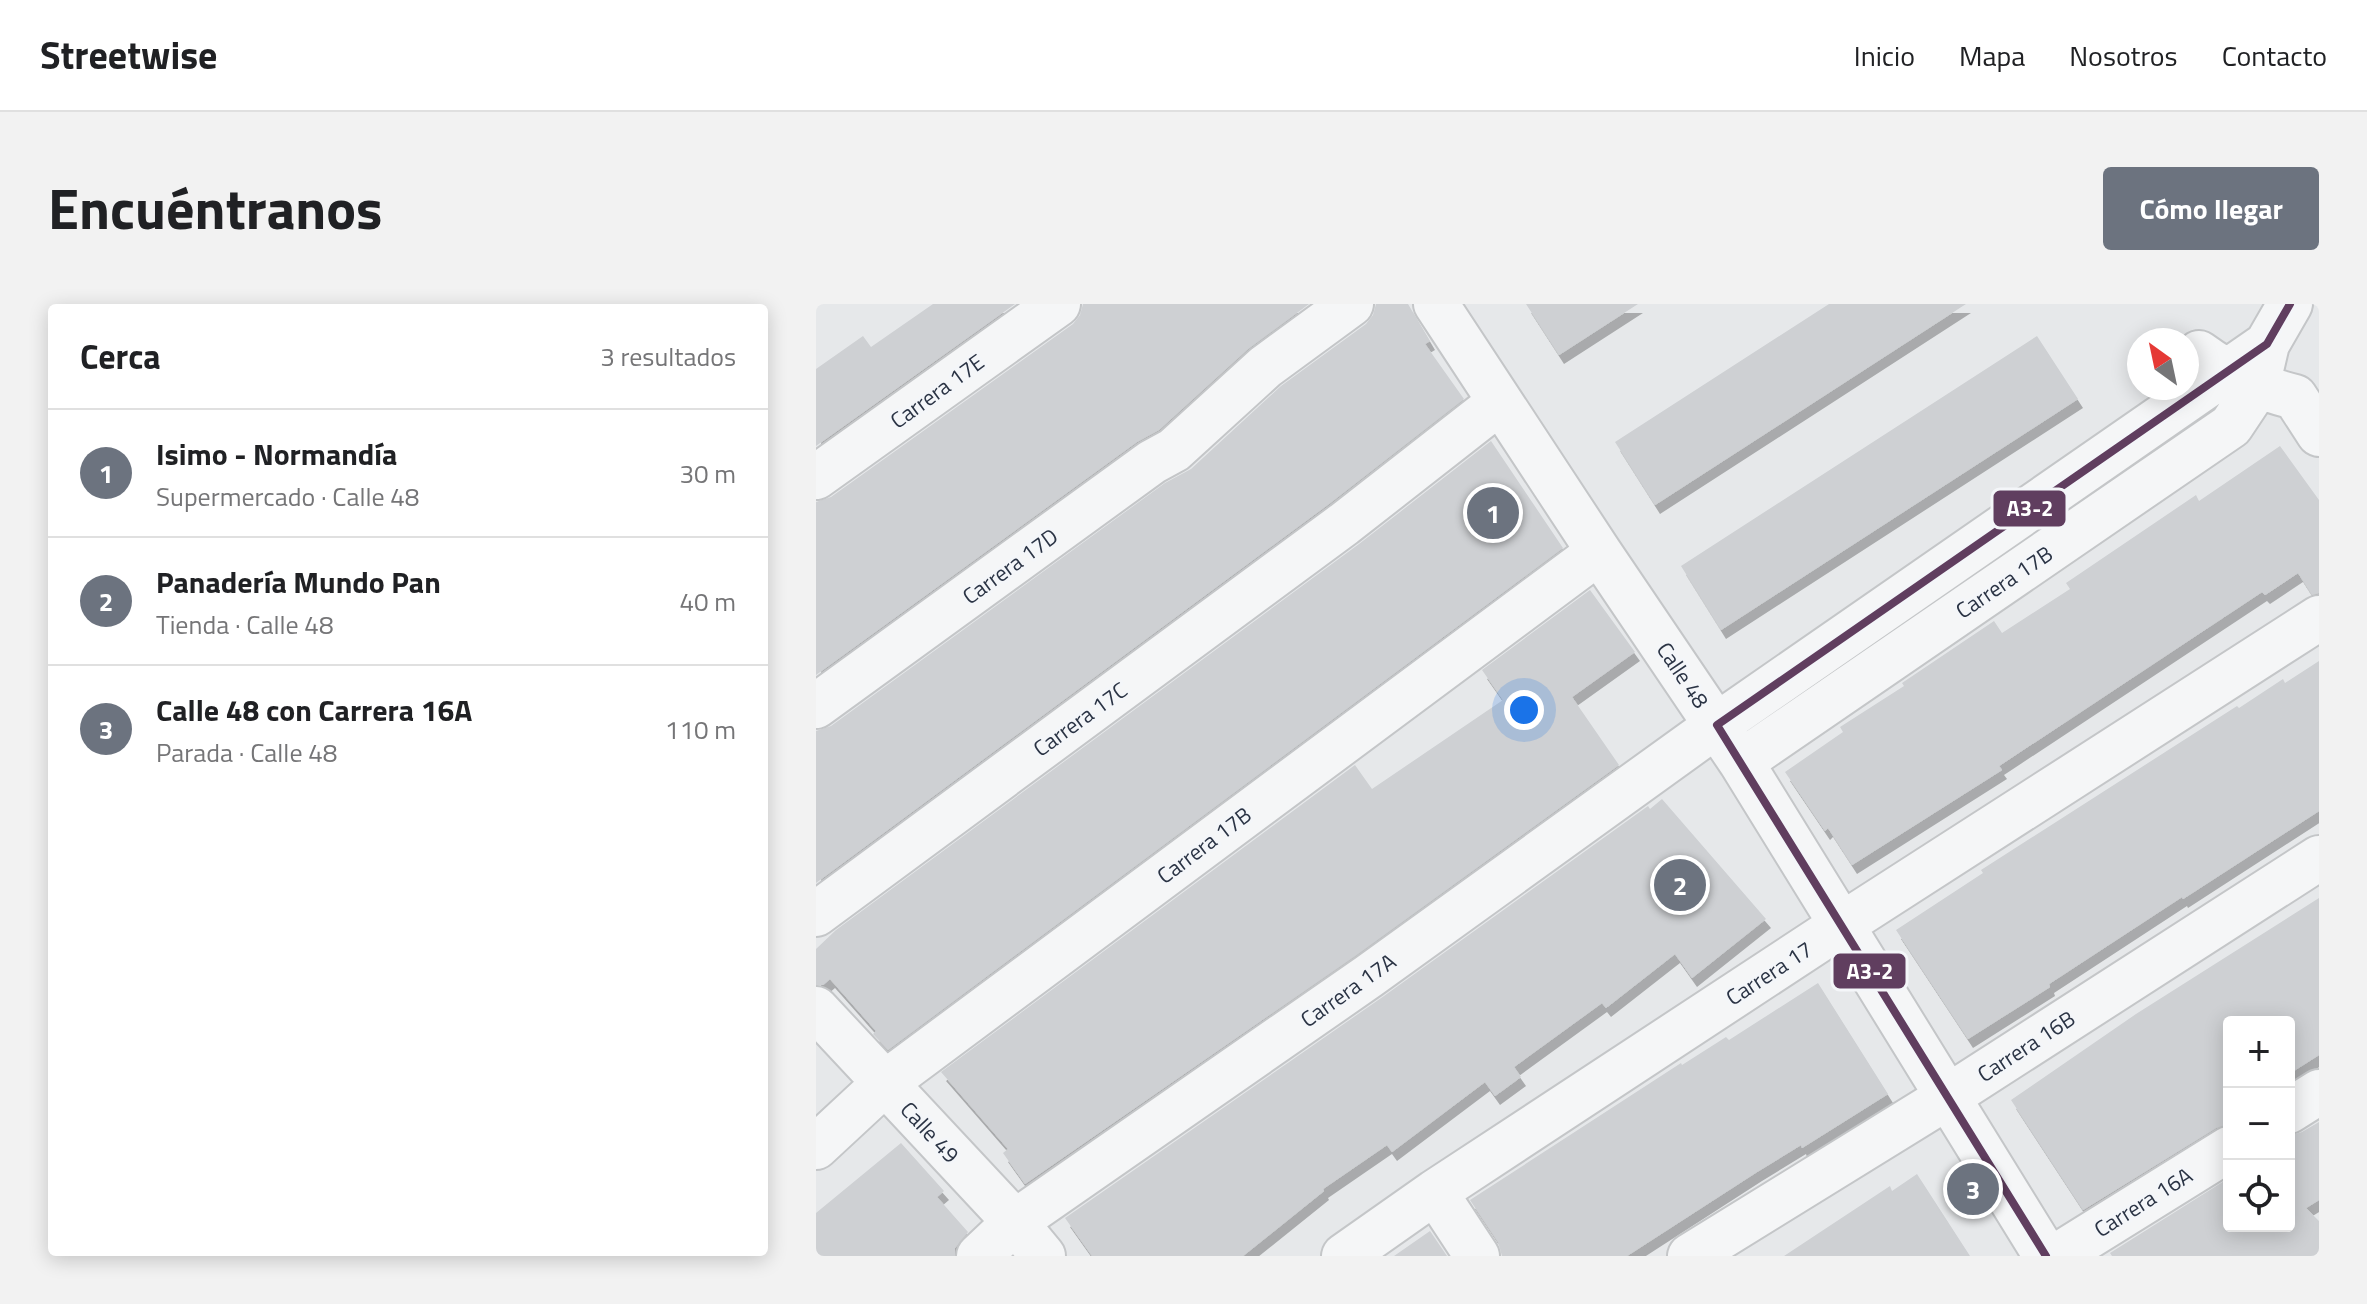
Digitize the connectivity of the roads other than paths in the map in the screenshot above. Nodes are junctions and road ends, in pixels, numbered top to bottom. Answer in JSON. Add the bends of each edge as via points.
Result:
{"nodes":[{"id":1,"x":1058,"y":304,"type":"edge"},
{"id":2,"x":1351,"y":304,"type":"edge"},
{"id":3,"x":1436,"y":304,"type":"edge"},
{"id":4,"x":2290,"y":304,"type":"edge"},
{"id":5,"x":2227,"y":371,"type":"junction"},
{"id":6,"x":1500,"y":402,"type":"junction"},
{"id":7,"x":2319,"y":434,"type":"edge"},
{"id":8,"x":816,"y":477,"type":"edge"},
{"id":9,"x":1599,"y":552,"type":"junction"},
{"id":10,"x":2319,"y":618,"type":"edge"},
{"id":11,"x":816,"y":706,"type":"edge"},
{"id":12,"x":1717,"y":725,"type":"junction"},
{"id":13,"x":1741,"y":762,"type":"junction"},
{"id":14,"x":2319,"y":858,"type":"edge"},
{"id":15,"x":816,"y":914,"type":"edge"},
{"id":16,"x":1843,"y":924,"type":"junction"},
{"id":17,"x":816,"y":1009,"type":"edge"},
{"id":18,"x":885,"y":1083,"type":"junction"},
{"id":19,"x":2319,"y":1092,"type":"edge"},
{"id":20,"x":1949,"y":1096,"type":"junction"},
{"id":21,"x":2295,"y":1107,"type":"edge"},
{"id":22,"x":816,"y":1147,"type":"edge"},
{"id":23,"x":2223,"y":1153,"type":"edge"},
{"id":24,"x":1435,"y":1192,"type":"junction"},
{"id":25,"x":1015,"y":1222,"type":"junction"},
{"id":26,"x":979,"y":1256,"type":"edge"},
{"id":27,"x":1043,"y":1256,"type":"edge"},
{"id":28,"x":1344,"y":1256,"type":"edge"},
{"id":29,"x":1477,"y":1256,"type":"edge"},
{"id":30,"x":1690,"y":1256,"type":"edge"},
{"id":31,"x":2046,"y":1256,"type":"edge"},
{"id":32,"x":2057,"y":1256,"type":"edge"}],
"edges":[{"from":1,"to":8,"type":"street","name":"Carrera 17E"},
{"from":2,"to":11,"type":"street","name":"Carrera 17D","via":[[1265,367],[1174,450]]},
{"from":3,"to":6,"type":"street","name":"Calle 48"},
{"from":4,"to":5,"type":"street","name":"Carrera 17B","via":[[2267,344]]},
{"from":5,"to":7,"type":"street","via":[[2295,397]]},
{"from":5,"to":12,"type":"street","name":"Carrera 17A"},
{"from":5,"to":13,"type":"street","name":"Carrera 17B","via":[[2231,426]]},
{"from":6,"to":9,"type":"street","name":"Calle 48"},
{"from":6,"to":15,"type":"street","name":"Carrera 17C","via":[[1344,524]]},
{"from":9,"to":12,"type":"street","name":"Calle 48"},
{"from":9,"to":18,"type":"street","name":"Carrera 17B"},
{"from":10,"to":16,"type":"street","name":"Carrera 17"},
{"from":12,"to":13,"type":"street","name":"Calle 48"},
{"from":12,"to":25,"type":"street","name":"Carrera 17A"},
{"from":13,"to":16,"type":"street","name":"Calle 48"},
{"from":14,"to":20,"type":"street","name":"Carrera 16B"},
{"from":16,"to":20,"type":"street","name":"Calle 48"},
{"from":16,"to":24,"type":"street","name":"Carrera 17"},
{"from":17,"to":18,"type":"street","name":"Calle 49"},
{"from":18,"to":22,"type":"street","name":"Carrera 17B"},
{"from":18,"to":25,"type":"street","name":"Calle 49"},
{"from":19,"to":21,"type":"street"},
{"from":20,"to":30,"type":"street","name":"Carrera 16B"},
{"from":20,"to":31,"type":"street","name":"Calle 48"},
{"from":23,"to":32,"type":"street","name":"Carrera 16A"},
{"from":24,"to":28,"type":"street","name":"Carrera 17"},
{"from":24,"to":29,"type":"street"},
{"from":25,"to":26,"type":"street","name":"Carrera 17A"},
{"from":25,"to":27,"type":"street","name":"Calle 49"}]}
